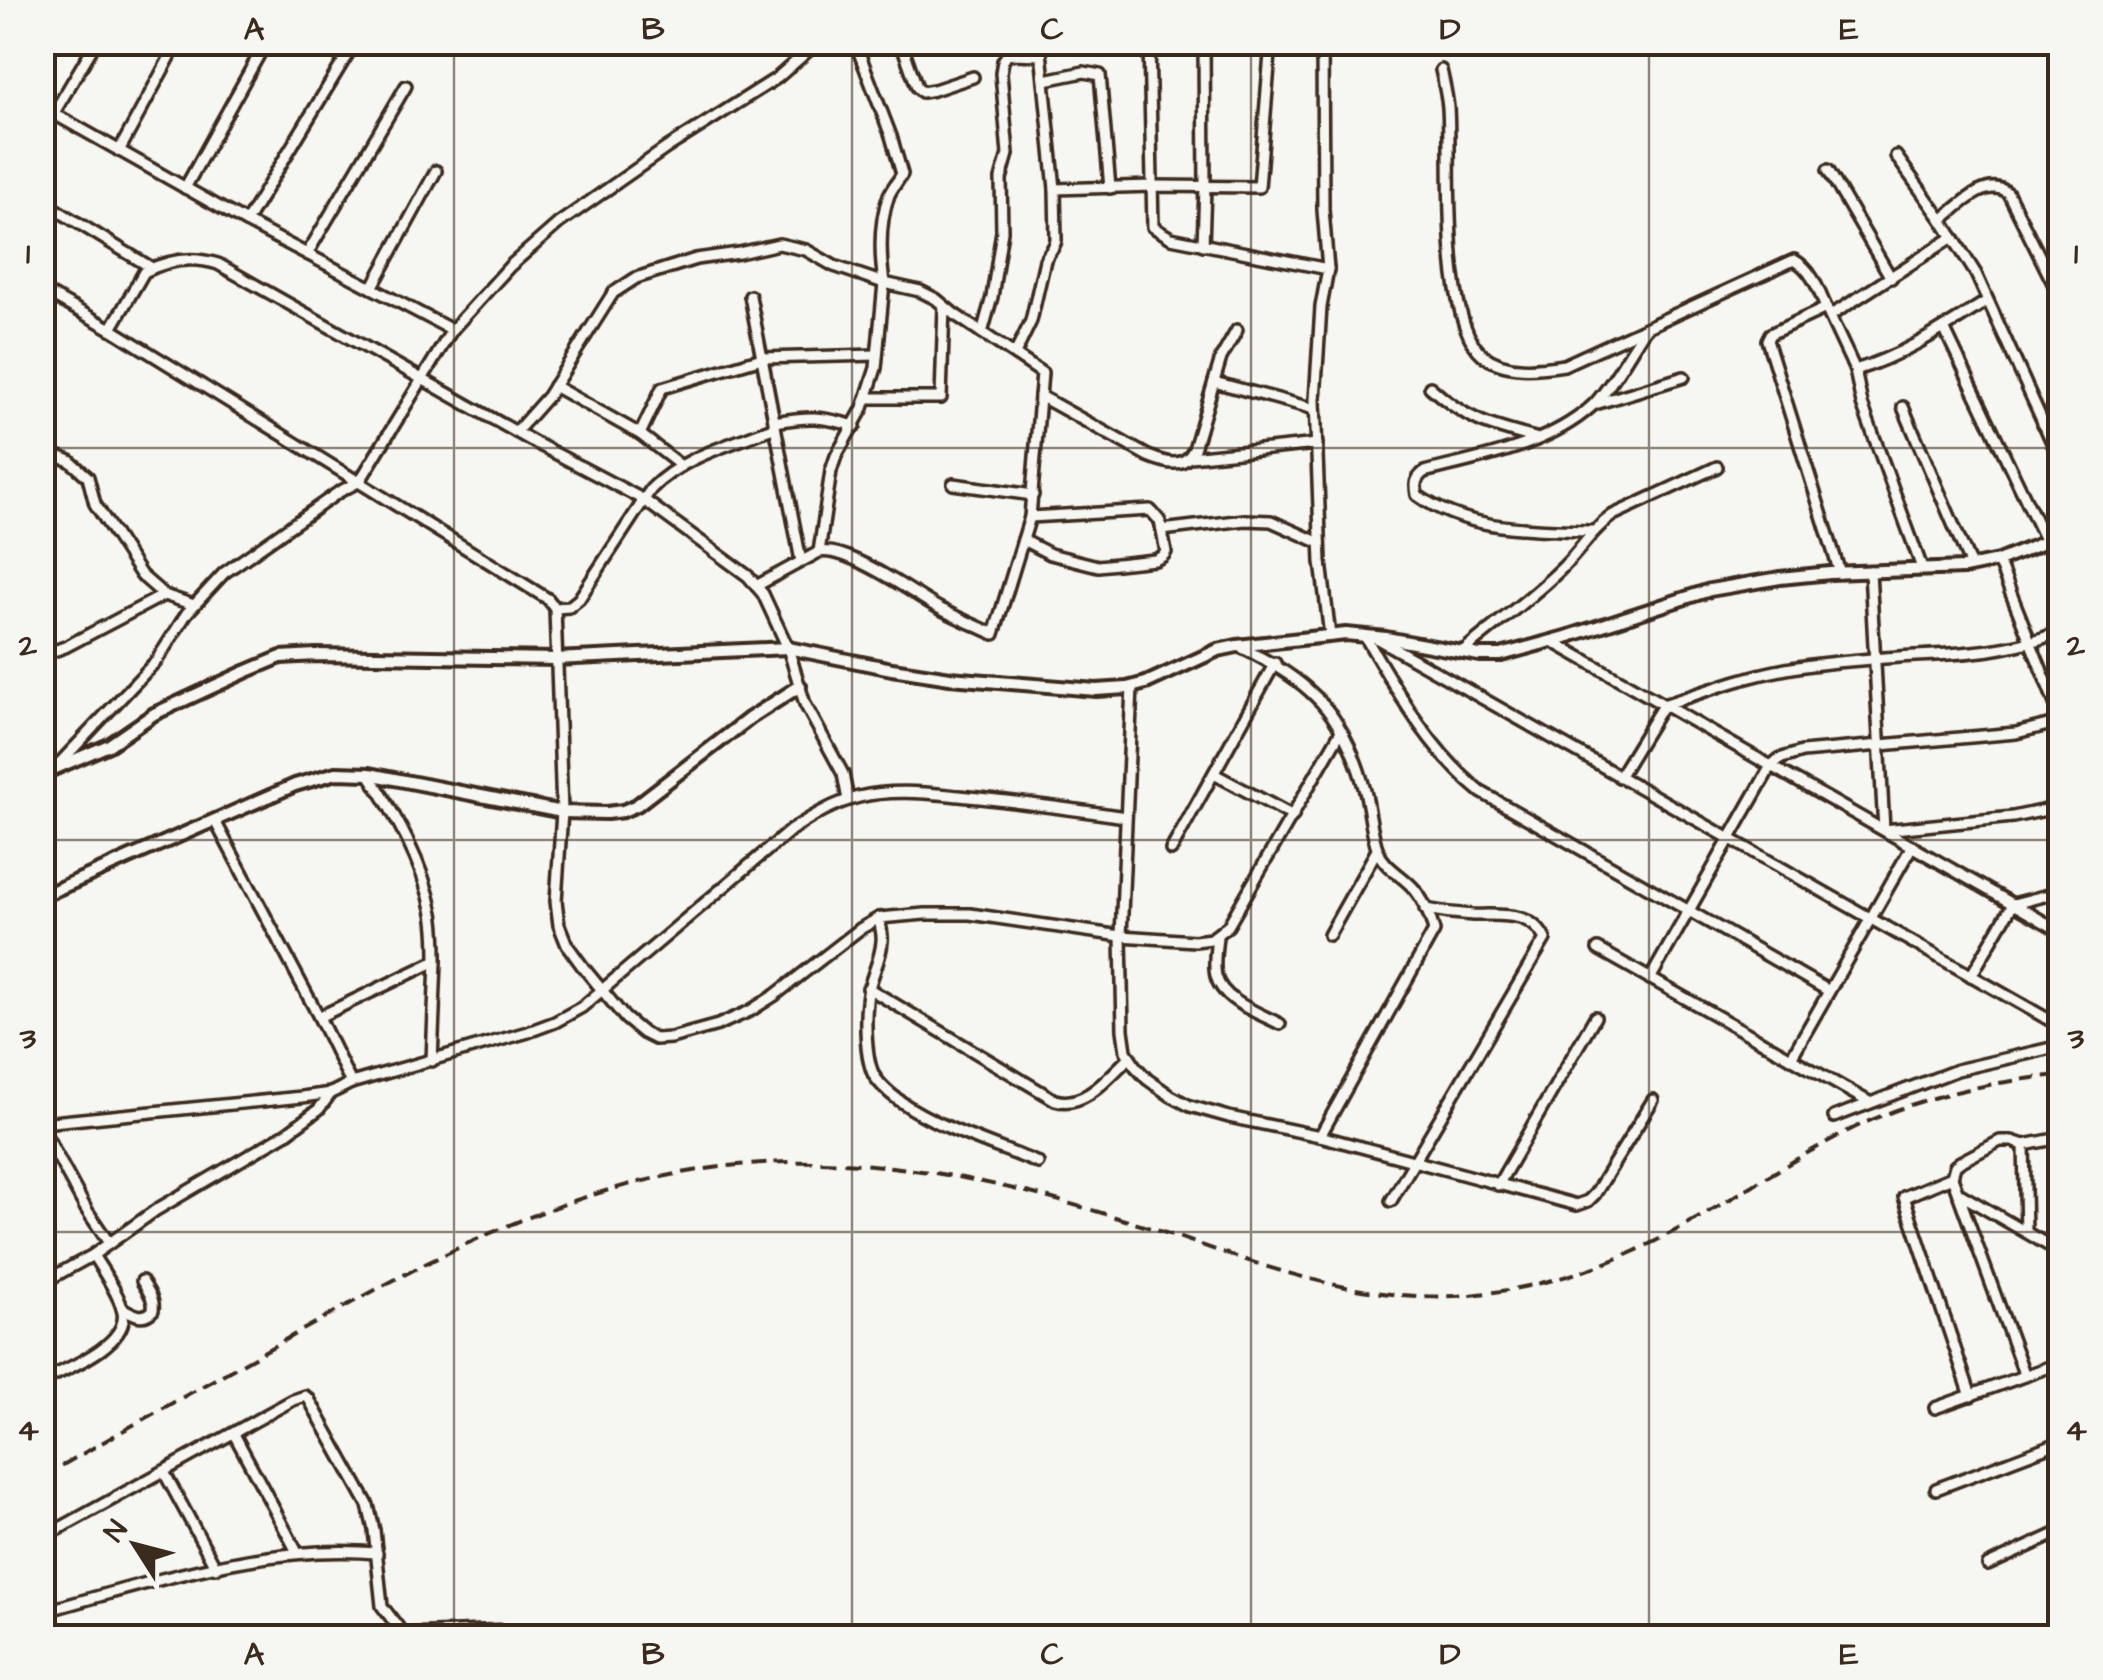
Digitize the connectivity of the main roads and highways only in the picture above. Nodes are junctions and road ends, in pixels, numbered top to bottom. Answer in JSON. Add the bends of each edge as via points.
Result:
{"nodes":[{"id":1,"x":368,"y":1638,"type":"edge"},
{"id":2,"x":575,"y":1638,"type":"edge"}],
"edges":[{"from":1,"to":2,"type":"highway"}]}
